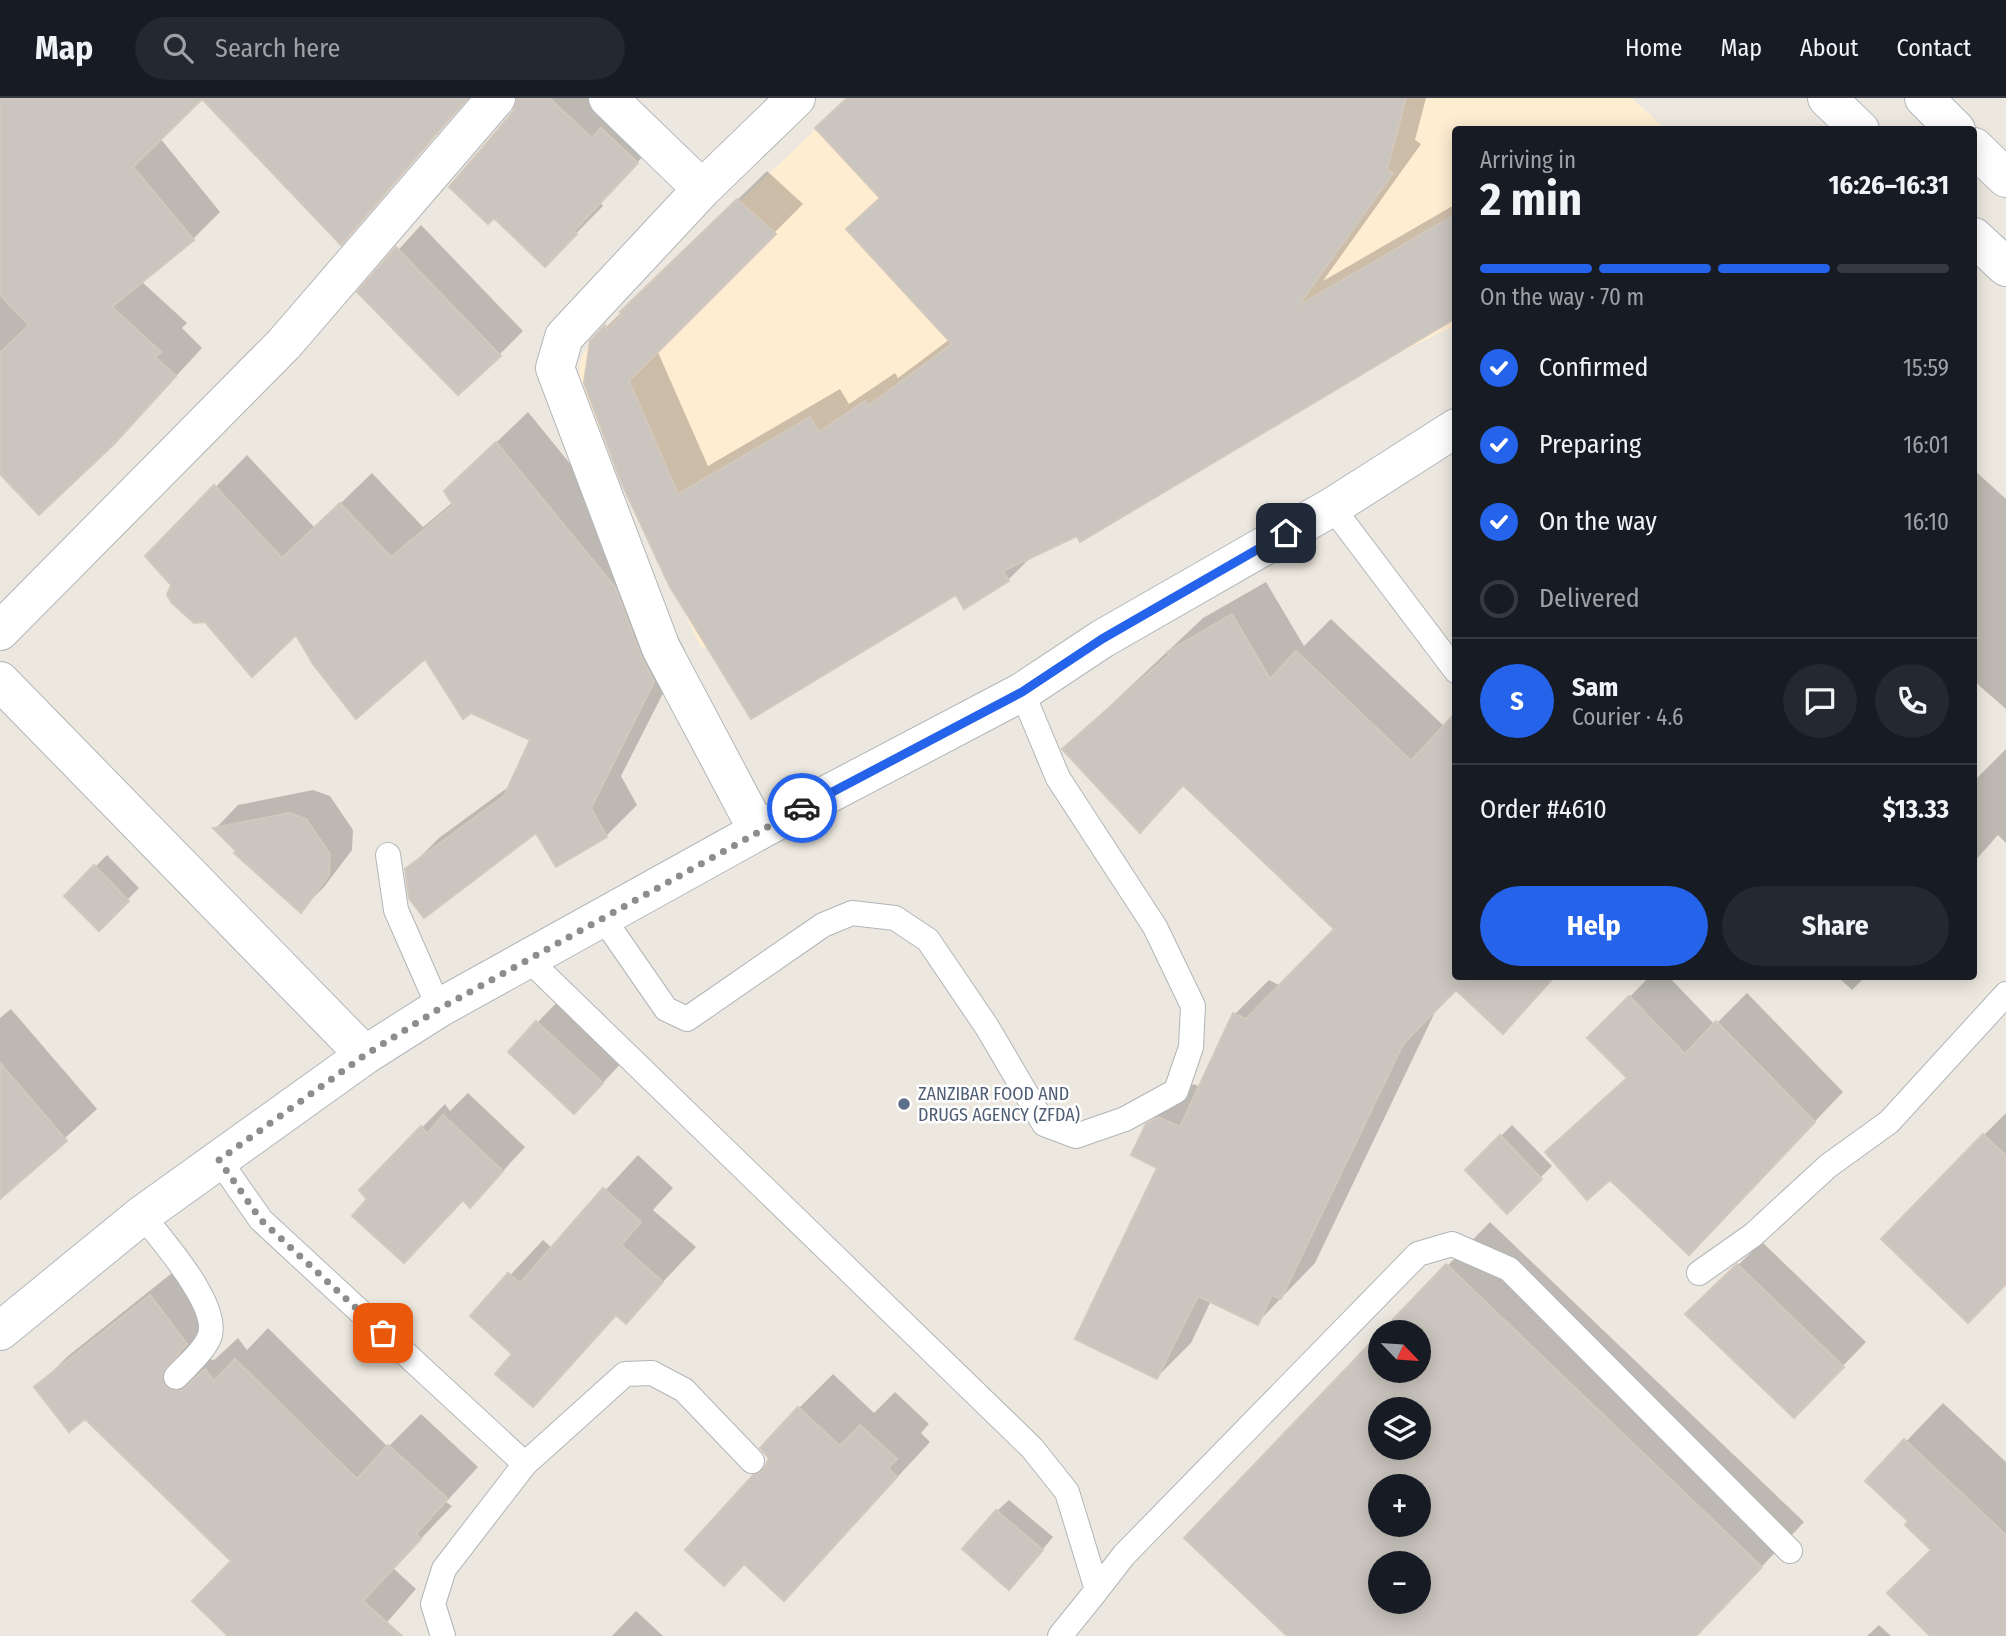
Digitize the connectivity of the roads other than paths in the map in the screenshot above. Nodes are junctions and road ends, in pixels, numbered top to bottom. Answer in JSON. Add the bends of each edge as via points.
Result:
{"nodes":[{"id":1,"x":496,"y":98,"type":"edge"},
{"id":2,"x":608,"y":98,"type":"edge"},
{"id":3,"x":796,"y":98,"type":"edge"},
{"id":4,"x":1827,"y":98,"type":"edge"},
{"id":5,"x":1856,"y":126,"type":"edge"},
{"id":6,"x":1977,"y":150,"type":"edge"},
{"id":7,"x":2006,"y":178,"type":"edge"},
{"id":8,"x":702,"y":189,"type":"junction"},
{"id":9,"x":1977,"y":240,"type":"edge"},
{"id":10,"x":2006,"y":267,"type":"edge"},
{"id":11,"x":1452,"y":431,"type":"edge"},
{"id":12,"x":1332,"y":507,"type":"junction"},
{"id":13,"x":0,"y":631,"type":"edge"},
{"id":14,"x":1452,"y":666,"type":"edge"},
{"id":15,"x":0,"y":681,"type":"edge"},
{"id":16,"x":1022,"y":692,"type":"junction"},
{"id":17,"x":758,"y":831,"type":"junction"},
{"id":18,"x":388,"y":855,"type":"dead end"},
{"id":19,"x":603,"y":918,"type":"junction"},
{"id":20,"x":529,"y":960,"type":"junction"},
{"id":21,"x":2006,"y":994,"type":"edge"},
{"id":22,"x":439,"y":1009,"type":"junction"},
{"id":23,"x":365,"y":1055,"type":"junction"},
{"id":24,"x":219,"y":1160,"type":"junction"},
{"id":25,"x":142,"y":1215,"type":"junction"},
{"id":26,"x":1699,"y":1273,"type":"dead end"},
{"id":27,"x":0,"y":1331,"type":"edge"},
{"id":28,"x":176,"y":1377,"type":"dead end"},
{"id":29,"x":752,"y":1461,"type":"dead end"},
{"id":30,"x":525,"y":1464,"type":"junction"},
{"id":31,"x":1790,"y":1551,"type":"dead end"},
{"id":32,"x":1097,"y":1590,"type":"junction"},
{"id":33,"x":443,"y":1636,"type":"edge"},
{"id":34,"x":1060,"y":1636,"type":"edge"}],
"edges":[{"from":1,"to":13,"type":"street","via":[[284,344]]},
{"from":2,"to":8,"type":"street"},
{"from":3,"to":8,"type":"street"},
{"from":4,"to":5,"type":"street"},
{"from":6,"to":7,"type":"street"},
{"from":8,"to":17,"type":"street","via":[[564,337],[555,368],[661,648]]},
{"from":9,"to":10,"type":"street"},
{"from":11,"to":12,"type":"street"},
{"from":12,"to":14,"type":"lane"},
{"from":12,"to":16,"type":"street","via":[[1102,639]]},
{"from":15,"to":23,"type":"street"},
{"from":16,"to":17,"type":"street"},
{"from":16,"to":19,"type":"lane","via":[[1058,778],[1155,927],[1194,1006],[1191,1047],[1176,1091],[1125,1119],[1076,1136],[1044,1124],[987,1027],[928,940],[895,918],[852,913],[823,925],[687,1019],[666,1009]]},
{"from":17,"to":19,"type":"street"},
{"from":18,"to":22,"type":"lane","via":[[396,910]]},
{"from":19,"to":20,"type":"street"},
{"from":20,"to":22,"type":"street"},
{"from":20,"to":32,"type":"lane","via":[[1032,1448],[1067,1492]]},
{"from":21,"to":26,"type":"lane","via":[[1889,1122],[1828,1166],[1753,1235]]},
{"from":22,"to":23,"type":"street"},
{"from":23,"to":24,"type":"street"},
{"from":24,"to":25,"type":"street"},
{"from":24,"to":30,"type":"lane","via":[[261,1220]]},
{"from":25,"to":27,"type":"street"},
{"from":25,"to":28,"type":"lane","via":[[188,1275],[211,1315],[209,1339]]},
{"from":29,"to":30,"type":"lane","via":[[684,1390],[652,1373],[625,1374]]},
{"from":30,"to":33,"type":"lane","via":[[444,1569],[433,1604]]},
{"from":31,"to":32,"type":"lane","via":[[1509,1269],[1452,1244],[1418,1254],[1124,1555]]},
{"from":32,"to":34,"type":"lane"}]}
